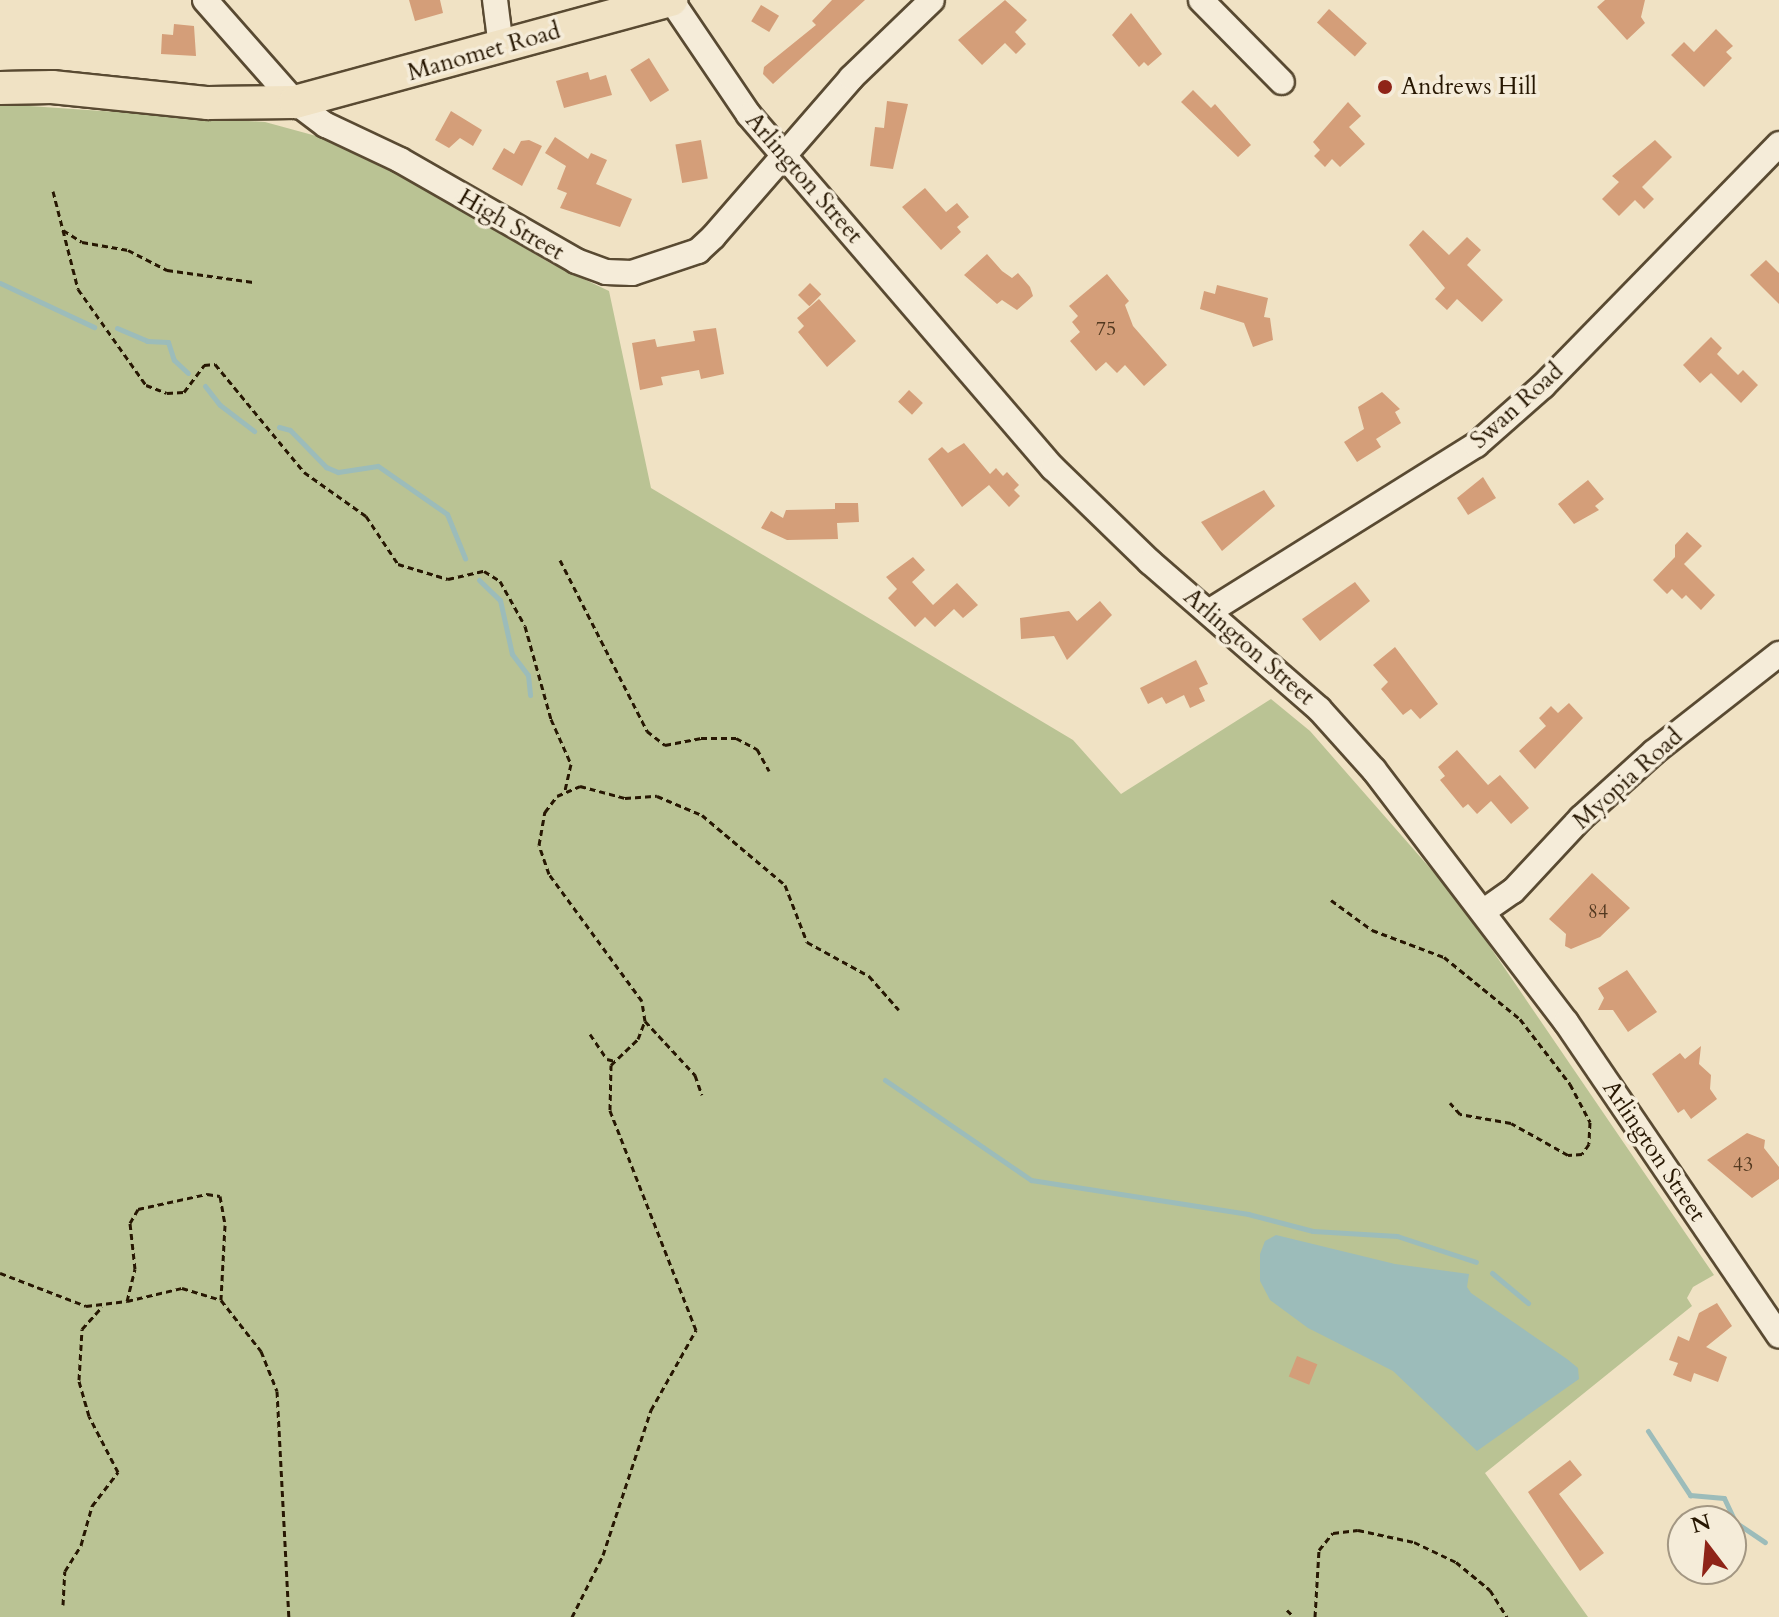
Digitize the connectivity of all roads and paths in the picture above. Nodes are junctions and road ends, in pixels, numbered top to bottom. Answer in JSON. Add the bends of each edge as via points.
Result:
{"nodes":[{"id":1,"x":205,"y":0,"type":"edge"},
{"id":2,"x":495,"y":0,"type":"edge"},
{"id":3,"x":671,"y":0,"type":"edge"},
{"id":4,"x":932,"y":0,"type":"edge"},
{"id":5,"x":1201,"y":0,"type":"edge"},
{"id":6,"x":501,"y":47,"type":"junction"},
{"id":7,"x":1282,"y":82,"type":"dead end"},
{"id":8,"x":0,"y":88,"type":"edge"},
{"id":9,"x":295,"y":102,"type":"junction"},
{"id":10,"x":1779,"y":144,"type":"edge"},
{"id":11,"x":783,"y":155,"type":"junction"},
{"id":12,"x":53,"y":191,"type":"dead end"},
{"id":13,"x":63,"y":230,"type":"junction"},
{"id":14,"x":253,"y":282,"type":"dead end"},
{"id":15,"x":560,"y":560,"type":"dead end"},
{"id":16,"x":1210,"y":611,"type":"junction"},
{"id":17,"x":1779,"y":654,"type":"edge"},
{"id":18,"x":769,"y":771,"type":"dead end"},
{"id":19,"x":565,"y":790,"type":"junction"},
{"id":20,"x":1331,"y":900,"type":"dead end"},
{"id":21,"x":1484,"y":911,"type":"junction"},
{"id":22,"x":899,"y":1010,"type":"dead end"},
{"id":23,"x":645,"y":1021,"type":"junction"},
{"id":24,"x":590,"y":1034,"type":"dead end"},
{"id":25,"x":615,"y":1061,"type":"junction"},
{"id":26,"x":702,"y":1095,"type":"dead end"},
{"id":27,"x":1450,"y":1103,"type":"dead end"},
{"id":28,"x":0,"y":1273,"type":"edge"},
{"id":29,"x":221,"y":1300,"type":"junction"},
{"id":30,"x":127,"y":1301,"type":"junction"},
{"id":31,"x":102,"y":1307,"type":"junction"},
{"id":32,"x":1779,"y":1335,"type":"edge"},
{"id":33,"x":63,"y":1605,"type":"dead end"},
{"id":34,"x":1287,"y":1610,"type":"dead end"},
{"id":35,"x":289,"y":1617,"type":"edge"},
{"id":36,"x":572,"y":1617,"type":"edge"},
{"id":37,"x":1294,"y":1617,"type":"edge"},
{"id":38,"x":1315,"y":1617,"type":"edge"},
{"id":39,"x":1507,"y":1617,"type":"edge"}],
"edges":[{"from":1,"to":9,"type":"street","name":"High Street"},
{"from":2,"to":6,"type":"street"},
{"from":3,"to":6,"type":"main road","name":"Manomet Road"},
{"from":3,"to":11,"type":"street","name":"Arlington Street","via":[[749,115]]},
{"from":4,"to":11,"type":"street","name":"High Street","via":[[851,78]]},
{"from":5,"to":7,"type":"street"},
{"from":6,"to":9,"type":"main road","name":"Manomet Road"},
{"from":8,"to":9,"type":"main road","via":[[52,87],[208,103]]},
{"from":9,"to":11,"type":"street","name":"High Street","via":[[326,125],[400,160],[576,261],[606,272],[632,273],[698,251]]},
{"from":10,"to":16,"type":"street","name":"Swan Road","via":[[1543,386],[1476,445]]},
{"from":11,"to":16,"type":"street","name":"Arlington Street","via":[[1070,486]]},
{"from":12,"to":13,"type":"path"},
{"from":13,"to":14,"type":"path","via":[[82,242],[128,250],[167,270]]},
{"from":13,"to":19,"type":"path","via":[[78,289],[146,385],[167,393],[184,392],[204,365],[215,364],[304,472],[366,516],[398,564],[448,579],[484,571],[500,581],[525,626],[551,719],[571,764]]},
{"from":15,"to":18,"type":"path","via":[[647,731],[665,745],[736,738],[757,749]]},
{"from":16,"to":21,"type":"street","name":"Arlington Street","via":[[1319,709]]},
{"from":17,"to":21,"type":"street","name":"Myopia Road","via":[[1654,752],[1581,818],[1513,891]]},
{"from":19,"to":22,"type":"path","via":[[591,786],[625,798],[657,796],[718,824],[785,885],[807,942],[869,976]]},
{"from":19,"to":23,"type":"path","via":[[542,818],[541,853],[600,950],[640,995]]},
{"from":20,"to":27,"type":"path","via":[[1372,930],[1444,957],[1520,1019],[1570,1084],[1590,1122],[1589,1144],[1582,1154],[1568,1155],[1511,1123],[1460,1114]]},
{"from":21,"to":32,"type":"street","name":"Arlington Street"},
{"from":23,"to":25,"type":"path","via":[[631,1049]]},
{"from":23,"to":26,"type":"path","via":[[695,1075]]},
{"from":24,"to":25,"type":"path","via":[[607,1059]]},
{"from":25,"to":36,"type":"path","via":[[609,1085],[614,1129],[696,1330],[651,1410],[603,1555]]},
{"from":28,"to":31,"type":"path","via":[[72,1303]]},
{"from":29,"to":30,"type":"path","via":[[182,1288]]},
{"from":29,"to":30,"type":"path","via":[[224,1204],[214,1193],[138,1209],[130,1223],[135,1269]]},
{"from":29,"to":35,"type":"path","via":[[261,1351],[277,1391]]},
{"from":30,"to":31,"type":"path"},
{"from":31,"to":33,"type":"path","via":[[82,1329],[79,1380],[89,1416],[118,1472],[92,1506],[81,1545],[65,1571]]},
{"from":34,"to":37,"type":"path"},
{"from":38,"to":39,"type":"path","via":[[1319,1550],[1333,1533],[1358,1530],[1404,1539],[1456,1562],[1490,1590]]}]}
